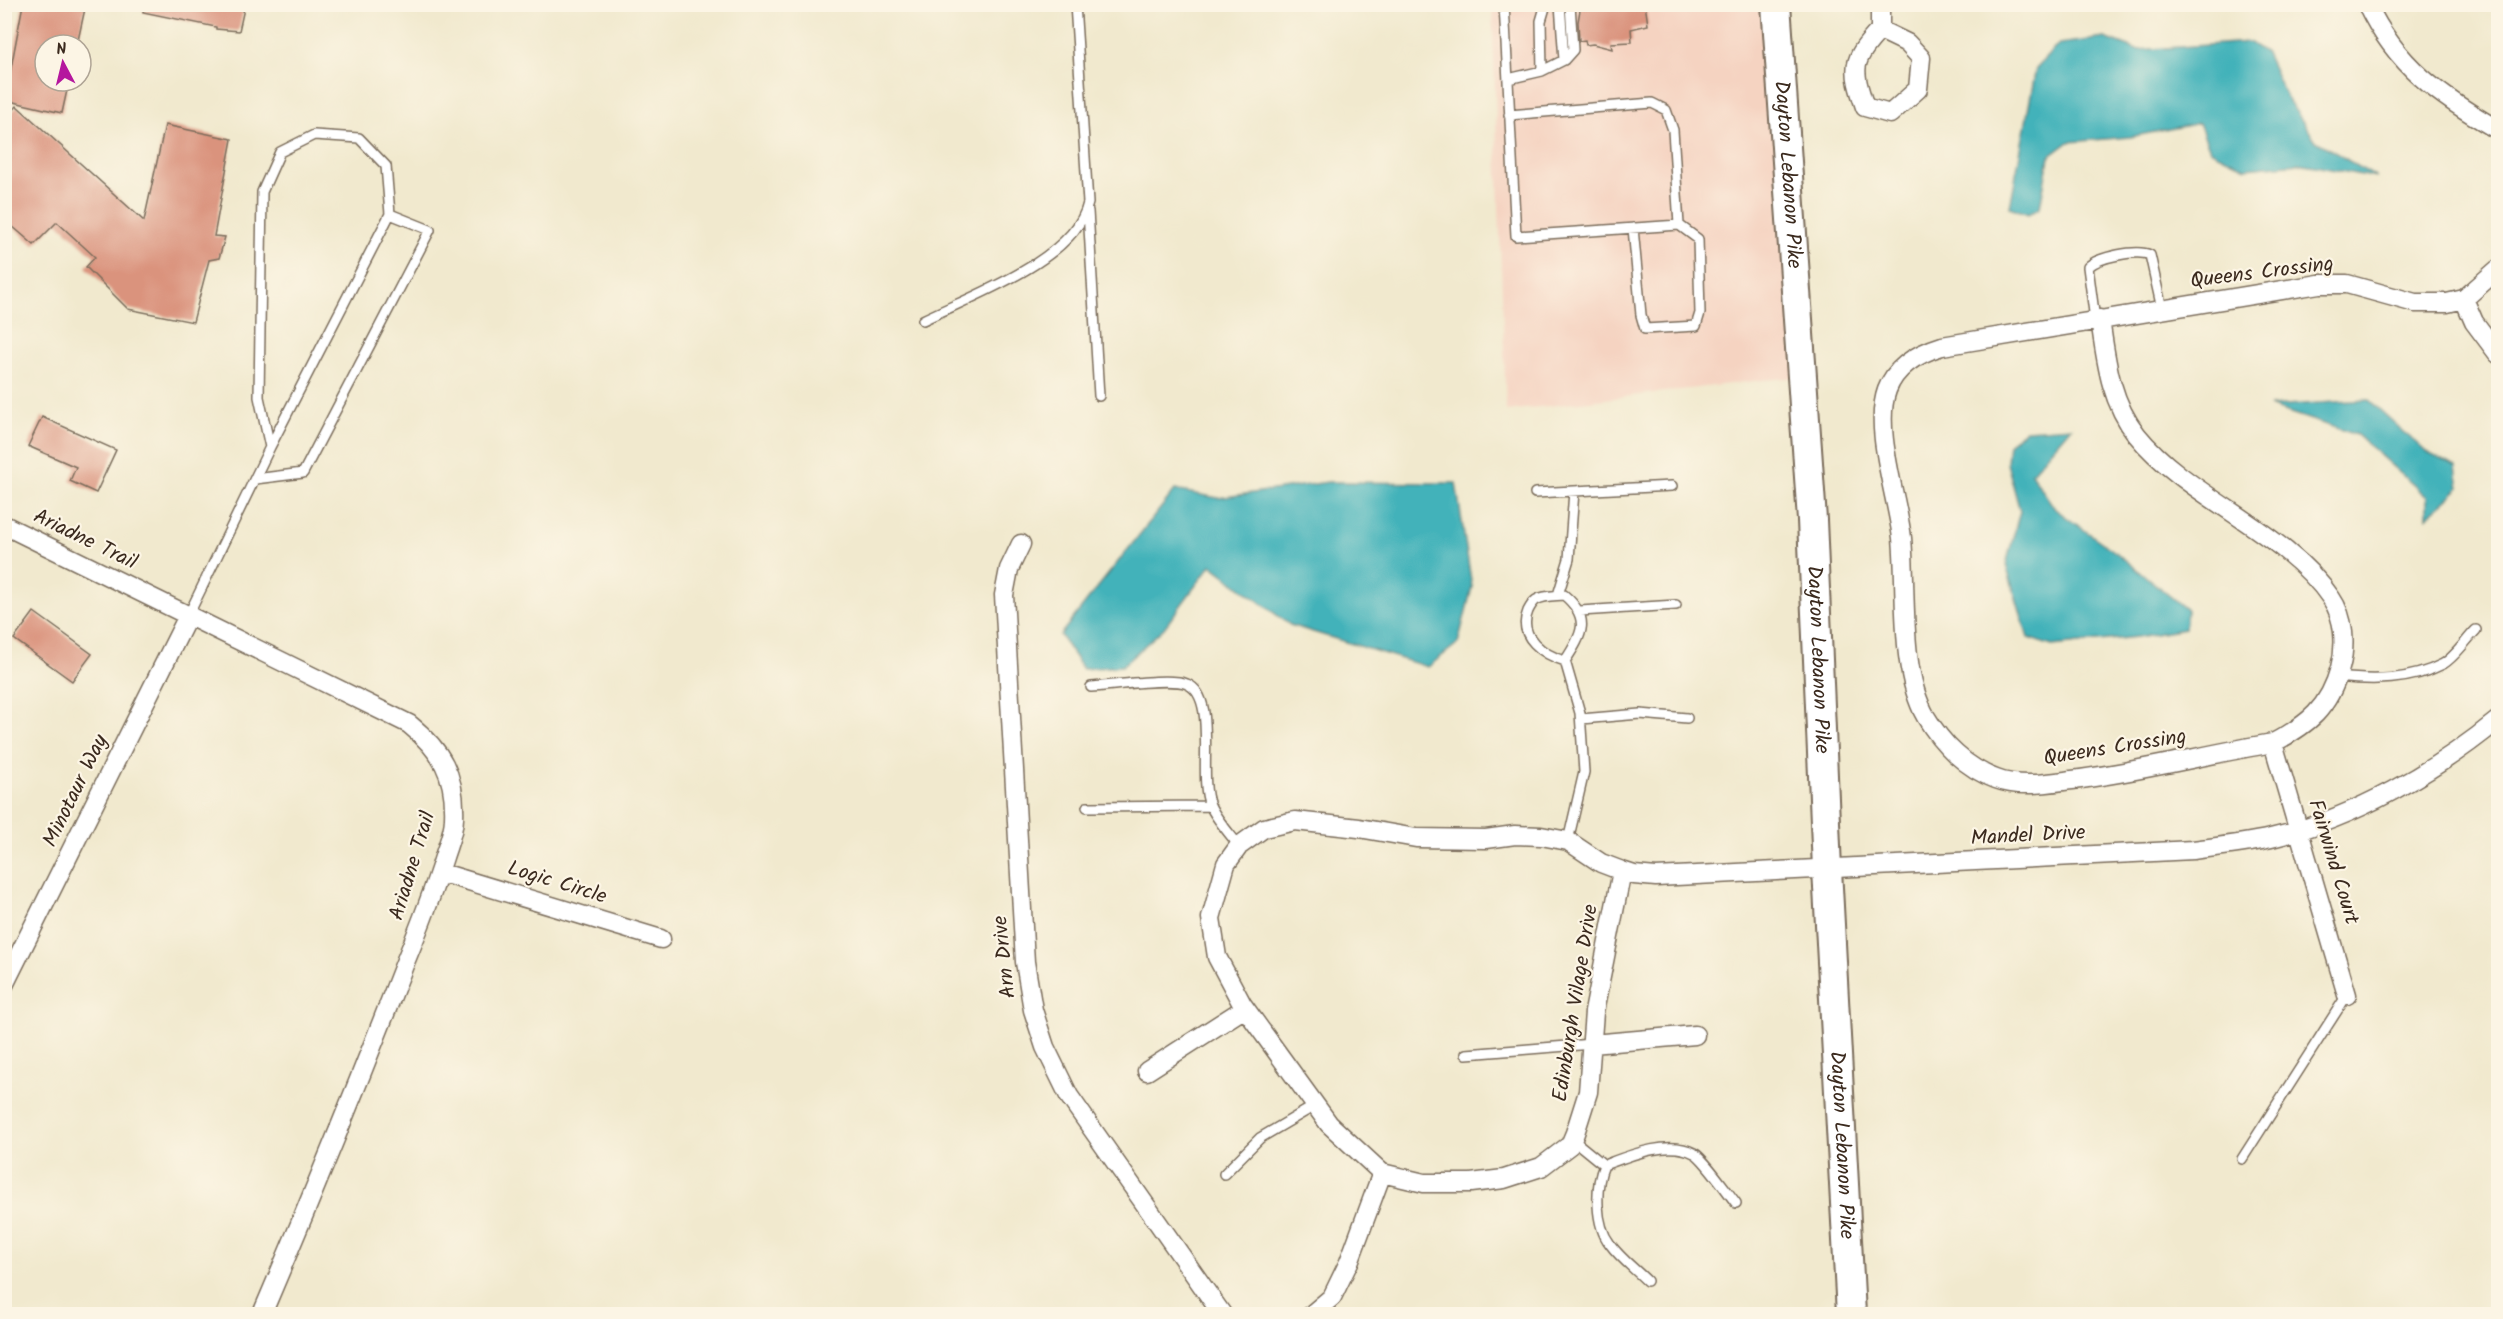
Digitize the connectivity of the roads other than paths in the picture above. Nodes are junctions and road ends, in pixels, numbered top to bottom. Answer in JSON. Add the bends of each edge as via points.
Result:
{"nodes":[{"id":1,"x":1075,"y":4,"type":"edge"},
{"id":2,"x":1504,"y":4,"type":"edge"},
{"id":3,"x":1546,"y":4,"type":"edge"},
{"id":4,"x":1560,"y":4,"type":"edge"},
{"id":5,"x":1570,"y":4,"type":"edge"},
{"id":6,"x":1776,"y":4,"type":"edge"},
{"id":7,"x":1880,"y":4,"type":"edge"},
{"id":8,"x":2367,"y":4,"type":"edge"},
{"id":9,"x":1880,"y":30,"type":"junction"},
{"id":10,"x":1564,"y":60,"type":"junction"},
{"id":11,"x":1542,"y":71,"type":"junction"},
{"id":12,"x":1508,"y":79,"type":"junction"},
{"id":13,"x":1509,"y":115,"type":"junction"},
{"id":14,"x":2499,"y":130,"type":"edge"},
{"id":15,"x":1088,"y":206,"type":"junction"},
{"id":16,"x":390,"y":214,"type":"junction"},
{"id":17,"x":1679,"y":225,"type":"junction"},
{"id":18,"x":1633,"y":228,"type":"junction"},
{"id":19,"x":2499,"y":269,"type":"edge"},
{"id":20,"x":2464,"y":299,"type":"junction"},
{"id":21,"x":2162,"y":309,"type":"junction"},
{"id":22,"x":923,"y":320,"type":"dead end"},
{"id":23,"x":2097,"y":320,"type":"junction"},
{"id":24,"x":2499,"y":354,"type":"edge"},
{"id":25,"x":1099,"y":396,"type":"dead end"},
{"id":26,"x":270,"y":447,"type":"junction"},
{"id":27,"x":255,"y":478,"type":"junction"},
{"id":28,"x":1672,"y":486,"type":"dead end"},
{"id":29,"x":1574,"y":491,"type":"junction"},
{"id":30,"x":1535,"y":493,"type":"dead end"},
{"id":31,"x":4,"y":525,"type":"edge"},
{"id":32,"x":1021,"y":544,"type":"dead end"},
{"id":33,"x":1558,"y":596,"type":"junction"},
{"id":34,"x":1676,"y":605,"type":"dead end"},
{"id":35,"x":1580,"y":611,"type":"junction"},
{"id":36,"x":188,"y":616,"type":"junction"},
{"id":37,"x":2476,"y":630,"type":"dead end"},
{"id":38,"x":1565,"y":661,"type":"junction"},
{"id":39,"x":2338,"y":677,"type":"junction"},
{"id":40,"x":1091,"y":687,"type":"dead end"},
{"id":41,"x":1687,"y":718,"type":"dead end"},
{"id":42,"x":1581,"y":719,"type":"junction"},
{"id":43,"x":2499,"y":720,"type":"edge"},
{"id":44,"x":2273,"y":743,"type":"junction"},
{"id":45,"x":1210,"y":806,"type":"junction"},
{"id":46,"x":1086,"y":807,"type":"dead end"},
{"id":47,"x":2300,"y":830,"type":"junction"},
{"id":48,"x":1538,"y":836,"type":"joint"},
{"id":49,"x":1568,"y":842,"type":"junction"},
{"id":50,"x":1239,"y":846,"type":"junction"},
{"id":51,"x":1827,"y":869,"type":"junction"},
{"id":52,"x":1622,"y":871,"type":"junction"},
{"id":53,"x":440,"y":872,"type":"junction"},
{"id":54,"x":661,"y":939,"type":"dead end"},
{"id":55,"x":4,"y":985,"type":"edge"},
{"id":56,"x":2347,"y":995,"type":"joint"},
{"id":57,"x":1245,"y":1008,"type":"junction"},
{"id":58,"x":1695,"y":1035,"type":"dead end"},
{"id":59,"x":1592,"y":1044,"type":"junction"},
{"id":60,"x":1466,"y":1054,"type":"dead end"},
{"id":61,"x":1147,"y":1071,"type":"dead end"},
{"id":62,"x":1316,"y":1105,"type":"junction"},
{"id":63,"x":1572,"y":1140,"type":"junction"},
{"id":64,"x":2242,"y":1159,"type":"dead end"},
{"id":65,"x":1604,"y":1166,"type":"junction"},
{"id":66,"x":1382,"y":1173,"type":"junction"},
{"id":67,"x":1224,"y":1174,"type":"dead end"},
{"id":68,"x":1736,"y":1203,"type":"dead end"},
{"id":69,"x":1647,"y":1281,"type":"dead end"},
{"id":70,"x":262,"y":1314,"type":"edge"},
{"id":71,"x":1222,"y":1314,"type":"edge"},
{"id":72,"x":1312,"y":1314,"type":"edge"},
{"id":73,"x":1851,"y":1314,"type":"edge"}],
"edges":[{"from":1,"to":15,"type":"lane"},
{"from":2,"to":12,"type":"lane"},
{"from":3,"to":11,"type":"lane","via":[[1541,21]]},
{"from":4,"to":10,"type":"lane"},
{"from":5,"to":10,"type":"lane","via":[[1573,50]]},
{"from":6,"to":51,"type":"main road","name":"Dayton Lebanon Pike","via":[[1812,520]]},
{"from":7,"to":9,"type":"street"},
{"from":8,"to":14,"type":"street","via":[[2395,51],[2414,73],[2463,110]]},
{"from":9,"to":9,"type":"street","via":[[1862,48],[1854,76],[1865,107],[1890,114],[1918,89],[1921,58],[1907,43]]},
{"from":10,"to":11,"type":"lane"},
{"from":11,"to":12,"type":"lane"},
{"from":12,"to":13,"type":"lane"},
{"from":13,"to":17,"type":"lane","via":[[1652,104],[1666,110],[1673,130]]},
{"from":13,"to":18,"type":"lane","via":[[1516,236]]},
{"from":15,"to":22,"type":"lane","via":[[1076,231],[1058,249],[1033,266]]},
{"from":15,"to":25,"type":"lane"},
{"from":16,"to":26,"type":"lane"},
{"from":16,"to":26,"type":"lane","via":[[386,166],[359,138],[314,135],[280,152],[262,192],[259,397]]},
{"from":16,"to":27,"type":"lane","via":[[430,230],[303,472]]},
{"from":17,"to":18,"type":"lane"},
{"from":17,"to":18,"type":"lane","via":[[1698,239],[1701,313],[1696,326],[1645,328]]},
{"from":19,"to":20,"type":"street"},
{"from":20,"to":21,"type":"street","name":"Queens Crossing","via":[[2415,303],[2346,284],[2319,284]]},
{"from":20,"to":24,"type":"street","via":[[2474,322]]},
{"from":21,"to":23,"type":"street","name":"Queens Crossing"},
{"from":21,"to":23,"type":"lane","via":[[2150,255],[2145,252],[2099,259],[2088,267]]},
{"from":23,"to":39,"type":"street","name":"Queens Crossing","via":[[2117,400],[2139,437],[2167,465],[2292,556],[2332,599],[2344,636]]},
{"from":23,"to":44,"type":"street","name":"Queens Crossing","via":[[1925,351],[1897,372],[1887,388],[1883,429],[1902,538],[1911,674],[1917,696],[1926,717],[1960,758],[1977,771],[2011,784],[2096,778]]},
{"from":26,"to":27,"type":"lane"},
{"from":27,"to":36,"type":"lane"},
{"from":28,"to":29,"type":"lane"},
{"from":29,"to":30,"type":"lane"},
{"from":29,"to":33,"type":"lane","via":[[1569,559]]},
{"from":31,"to":36,"type":"street","name":"Ariadne Trail"},
{"from":32,"to":71,"type":"street","name":"Arn Drive","via":[[1009,569],[1004,595],[1025,962],[1033,1010],[1045,1047],[1069,1096]]},
{"from":33,"to":35,"type":"lane","via":[[1564,595]]},
{"from":33,"to":38,"type":"lane","via":[[1534,601],[1526,618],[1526,629],[1536,646]]},
{"from":34,"to":35,"type":"lane"},
{"from":35,"to":38,"type":"lane","via":[[1580,634]]},
{"from":36,"to":53,"type":"street","name":"Ariadne Trail","via":[[409,724],[430,740],[441,755],[454,797],[453,827]]},
{"from":36,"to":55,"type":"street","name":"Minotaur Way"},
{"from":37,"to":39,"type":"lane","via":[[2445,663],[2404,678]]},
{"from":38,"to":42,"type":"lane"},
{"from":39,"to":44,"type":"street","name":"Queens Crossing","via":[[2318,713]]},
{"from":40,"to":45,"type":"lane","via":[[1170,682],[1186,683],[1197,690],[1203,702],[1204,763]]},
{"from":41,"to":42,"type":"lane","via":[[1640,714]]},
{"from":42,"to":49,"type":"lane","via":[[1584,772]]},
{"from":43,"to":47,"type":"street","name":"Mandel Drive","via":[[2425,772],[2379,797]]},
{"from":44,"to":47,"type":"street","name":"Fairwind Court"},
{"from":45,"to":46,"type":"lane"},
{"from":45,"to":50,"type":"lane"},
{"from":47,"to":51,"type":"street","name":"Mandel Drive","via":[[2193,850]]},
{"from":47,"to":56,"type":"street","name":"Fairwind Court"},
{"from":48,"to":49,"type":"street","name":"Mandel Drive"},
{"from":48,"to":50,"type":"street","name":"Edinburgh Vilage Drive","via":[[1416,838],[1295,821],[1264,828]]},
{"from":49,"to":52,"type":"street","name":"Mandel Drive"},
{"from":50,"to":57,"type":"street","name":"Edinburgh Vilage Drive","via":[[1226,864],[1211,918],[1217,957]]},
{"from":51,"to":52,"type":"street","name":"Mandel Drive","via":[[1656,877]]},
{"from":51,"to":73,"type":"main road","name":"Dayton Lebanon Pike"},
{"from":52,"to":59,"type":"street","name":"Edinburgh Vilage Drive","via":[[1594,1012]]},
{"from":53,"to":54,"type":"street","name":"Logic Circle"},
{"from":53,"to":70,"type":"street","name":"Ariadne Trail","via":[[335,1143]]},
{"from":56,"to":64,"type":"lane"},
{"from":57,"to":61,"type":"street"},
{"from":57,"to":62,"type":"street","name":"Edinburgh Vilage Drive"},
{"from":58,"to":59,"type":"street"},
{"from":59,"to":60,"type":"lane"},
{"from":59,"to":63,"type":"street","name":"Edinburgh Vilage Drive","via":[[1588,1092]]},
{"from":62,"to":66,"type":"street","name":"Edinburgh Vilage Drive","via":[[1329,1124]]},
{"from":62,"to":67,"type":"lane","via":[[1260,1138]]},
{"from":63,"to":65,"type":"lane"},
{"from":63,"to":66,"type":"street","name":"Edinburgh Vilage Drive","via":[[1541,1167],[1504,1179],[1424,1183]]},
{"from":65,"to":68,"type":"lane","via":[[1642,1151],[1675,1148],[1695,1153]]},
{"from":65,"to":69,"type":"lane","via":[[1598,1178],[1599,1199],[1608,1243]]},
{"from":66,"to":72,"type":"street","via":[[1332,1297]]}]}
